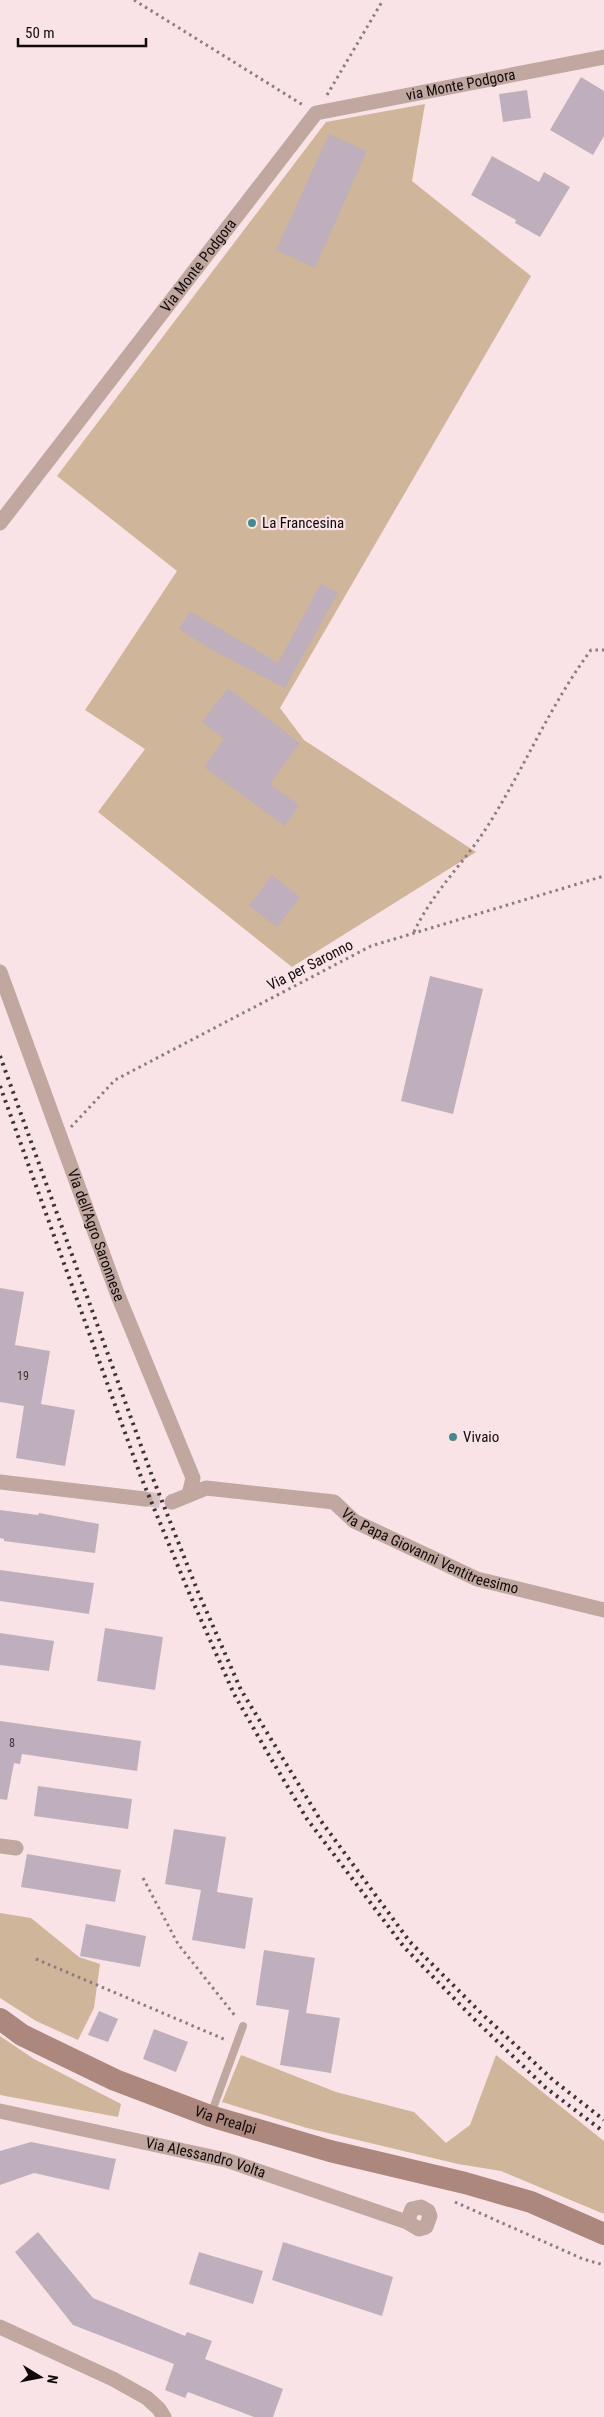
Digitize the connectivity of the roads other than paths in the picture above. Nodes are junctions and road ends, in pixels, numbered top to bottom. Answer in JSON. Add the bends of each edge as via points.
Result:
{"nodes":[{"id":1,"x":604,"y":57,"type":"edge"},
{"id":2,"x":316,"y":113,"type":"joint"},
{"id":3,"x":0,"y":523,"type":"edge"},
{"id":4,"x":0,"y":972,"type":"edge"},
{"id":5,"x":0,"y":1482,"type":"edge"},
{"id":6,"x":188,"y":1495,"type":"junction"},
{"id":7,"x":145,"y":1499,"type":"tunnel mouth"},
{"id":8,"x":172,"y":1502,"type":"tunnel mouth"},
{"id":9,"x":604,"y":1610,"type":"edge"},
{"id":10,"x":0,"y":1846,"type":"edge"},
{"id":11,"x":16,"y":1848,"type":"dead end"},
{"id":12,"x":0,"y":2019,"type":"edge"},
{"id":13,"x":242,"y":2026,"type":"road end"},
{"id":14,"x":0,"y":2111,"type":"edge"},
{"id":15,"x":210,"y":2116,"type":"junction"},
{"id":16,"x":407,"y":2222,"type":"dead end"},
{"id":17,"x":604,"y":2234,"type":"edge"},
{"id":18,"x":0,"y":2327,"type":"edge"},
{"id":19,"x":164,"y":2417,"type":"edge"}],
"edges":[{"from":1,"to":2,"type":"street","name":"via Monte Podgora"},
{"from":2,"to":3,"type":"street","name":"Via Monte Podgora"},
{"from":4,"to":6,"type":"street","name":"Via dell'Agro Saronnese","via":[[118,1293],[193,1478]]},
{"from":5,"to":7,"type":"street"},
{"from":6,"to":8,"type":"street","name":"Via Papa Giovanni Ventitreesimo"},
{"from":6,"to":9,"type":"street","name":"Via Papa Giovanni Ventitreesimo","via":[[206,1488],[334,1502],[354,1521],[477,1579]]},
{"from":10,"to":11,"type":"street"},
{"from":12,"to":15,"type":"street","name":"Via Prealpi","via":[[22,2035],[115,2080]]},
{"from":13,"to":15,"type":"lane"},
{"from":14,"to":16,"type":"street","name":"Via Alessandro Volta","via":[[226,2160]]},
{"from":15,"to":17,"type":"street","name":"Via Prealpi","via":[[330,2151],[531,2202]]},
{"from":18,"to":19,"type":"street","via":[[113,2379],[147,2398]]}]}
